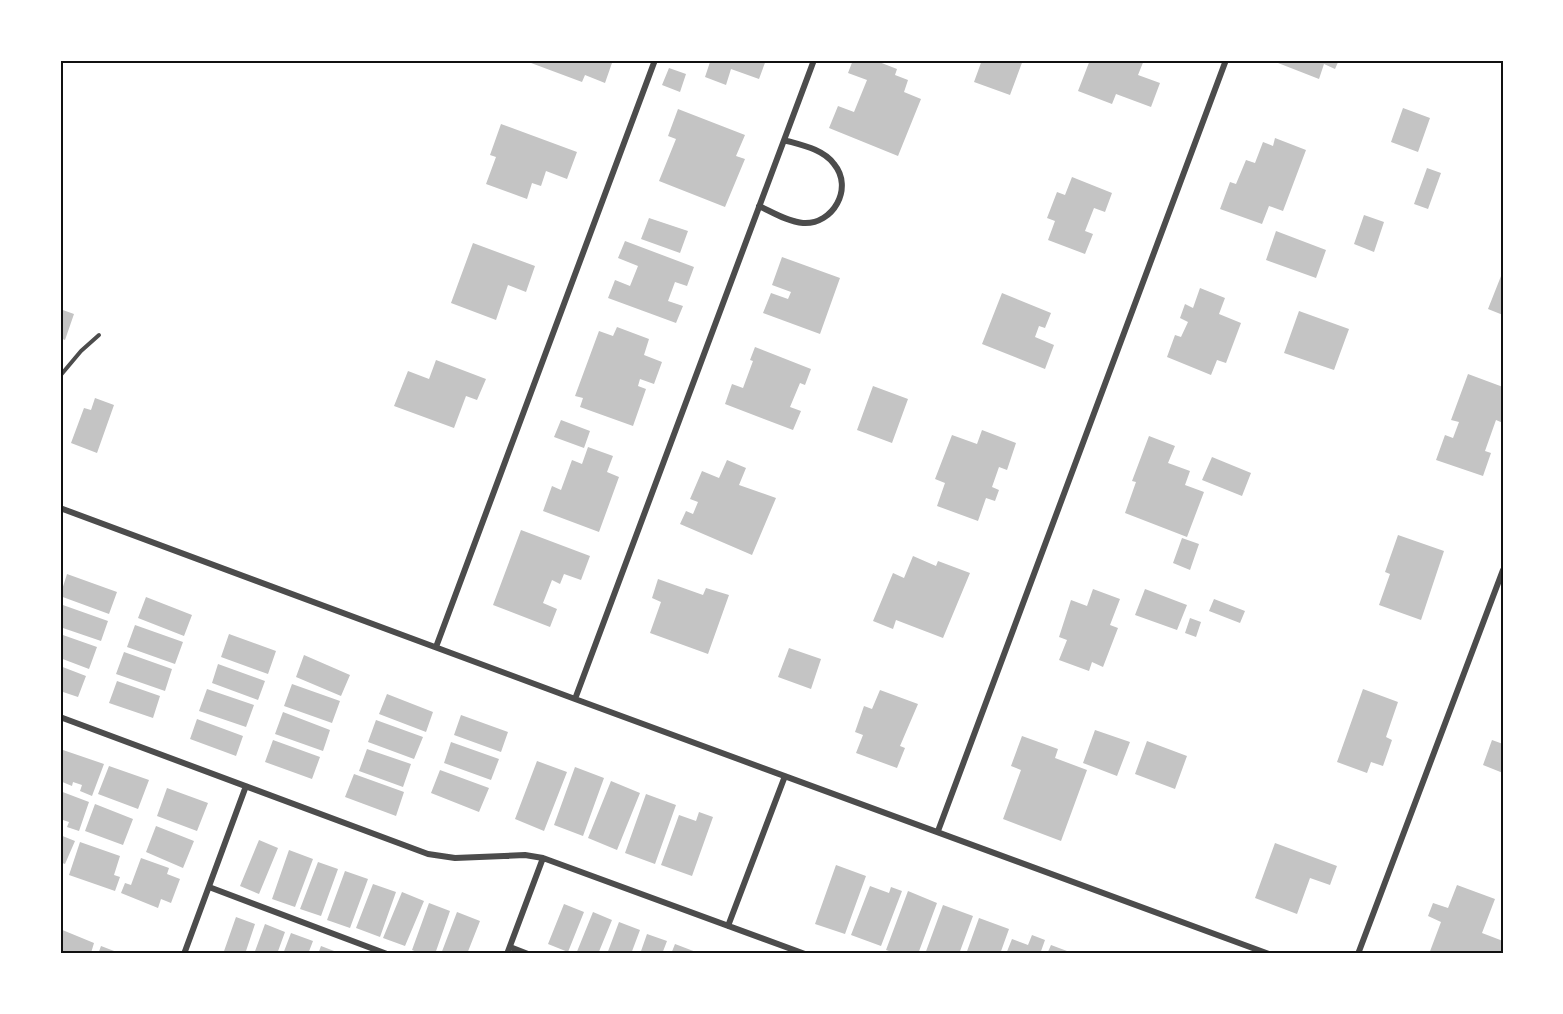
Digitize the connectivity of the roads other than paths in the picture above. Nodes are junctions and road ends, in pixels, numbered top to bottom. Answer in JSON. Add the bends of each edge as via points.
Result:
{"nodes":[{"id":1,"x":655,"y":60,"type":"edge"},
{"id":2,"x":814,"y":60,"type":"edge"},
{"id":3,"x":1226,"y":60,"type":"edge"},
{"id":4,"x":784,"y":140,"type":"junction"},
{"id":5,"x":759,"y":206,"type":"junction"},
{"id":6,"x":99,"y":335,"type":"dead end"},
{"id":7,"x":60,"y":376,"type":"edge"},
{"id":8,"x":60,"y":508,"type":"edge"},
{"id":9,"x":1503,"y":570,"type":"edge"},
{"id":10,"x":436,"y":647,"type":"junction"},
{"id":11,"x":575,"y":699,"type":"junction"},
{"id":12,"x":60,"y":717,"type":"edge"},
{"id":13,"x":785,"y":776,"type":"junction"},
{"id":14,"x":246,"y":786,"type":"junction"},
{"id":15,"x":938,"y":831,"type":"junction"},
{"id":16,"x":543,"y":858,"type":"junction"},
{"id":17,"x":209,"y":887,"type":"junction"},
{"id":18,"x":728,"y":926,"type":"junction"},
{"id":19,"x":508,"y":950,"type":"edge"},
{"id":20,"x":184,"y":954,"type":"edge"},
{"id":21,"x":387,"y":954,"type":"edge"},
{"id":22,"x":528,"y":954,"type":"edge"},
{"id":23,"x":805,"y":954,"type":"edge"},
{"id":24,"x":1269,"y":954,"type":"edge"},
{"id":25,"x":1358,"y":954,"type":"edge"}],
"edges":[{"from":1,"to":10,"type":"street"},
{"from":2,"to":4,"type":"street"},
{"from":3,"to":15,"type":"street"},
{"from":4,"to":5,"type":"street"},
{"from":4,"to":5,"type":"street","via":[[827,156],[840,175],[840,199],[829,214],[813,222],[801,223]]},
{"from":5,"to":11,"type":"street"},
{"from":6,"to":7,"type":"lane"},
{"from":8,"to":10,"type":"street"},
{"from":9,"to":25,"type":"street"},
{"from":10,"to":11,"type":"street"},
{"from":11,"to":13,"type":"street"},
{"from":12,"to":14,"type":"street"},
{"from":13,"to":15,"type":"street"},
{"from":13,"to":18,"type":"street"},
{"from":14,"to":16,"type":"street","via":[[428,854],[455,858]]},
{"from":14,"to":17,"type":"street"},
{"from":15,"to":24,"type":"street"},
{"from":16,"to":18,"type":"street"},
{"from":16,"to":19,"type":"street"},
{"from":17,"to":20,"type":"street"},
{"from":17,"to":21,"type":"street"},
{"from":18,"to":23,"type":"street"},
{"from":19,"to":22,"type":"street"}]}
